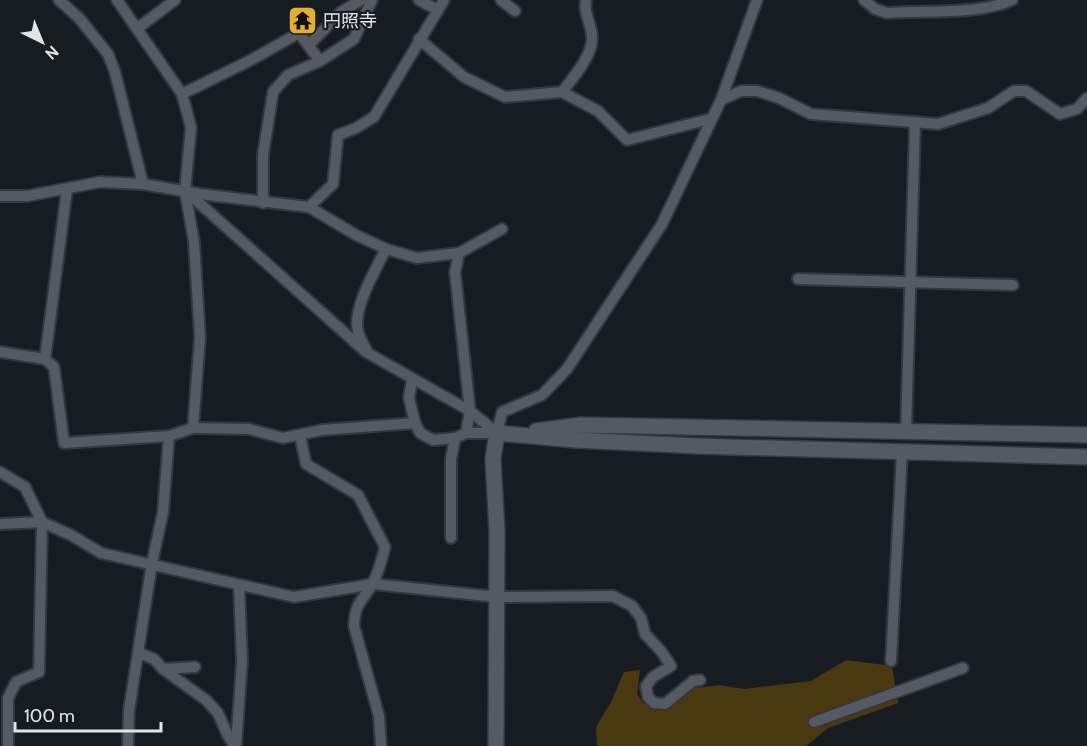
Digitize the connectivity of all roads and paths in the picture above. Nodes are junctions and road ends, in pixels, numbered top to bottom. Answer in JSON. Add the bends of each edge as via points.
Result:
{"nodes":[{"id":1,"x":59,"y":0,"type":"edge"},
{"id":2,"x":117,"y":0,"type":"edge"},
{"id":3,"x":174,"y":0,"type":"edge"},
{"id":4,"x":361,"y":0,"type":"edge"},
{"id":5,"x":372,"y":0,"type":"edge"},
{"id":6,"x":419,"y":0,"type":"edge"},
{"id":7,"x":501,"y":0,"type":"edge"},
{"id":8,"x":586,"y":0,"type":"edge"},
{"id":9,"x":757,"y":0,"type":"edge"},
{"id":10,"x":864,"y":0,"type":"edge"},
{"id":11,"x":1012,"y":0,"type":"edge"},
{"id":12,"x":441,"y":5,"type":"edge"},
{"id":13,"x":515,"y":11,"type":"dead end"},
{"id":14,"x":138,"y":28,"type":"junction"},
{"id":15,"x":419,"y":39,"type":"junction"},
{"id":16,"x":309,"y":45,"type":"junction"},
{"id":17,"x":320,"y":62,"type":"junction"},
{"id":18,"x":562,"y":92,"type":"junction"},
{"id":19,"x":182,"y":94,"type":"junction"},
{"id":20,"x":1087,"y":98,"type":"edge"},
{"id":21,"x":721,"y":100,"type":"junction"},
{"id":22,"x":710,"y":119,"type":"junction"},
{"id":23,"x":915,"y":123,"type":"junction"},
{"id":24,"x":143,"y":184,"type":"junction"},
{"id":25,"x":67,"y":189,"type":"junction"},
{"id":26,"x":185,"y":191,"type":"junction"},
{"id":27,"x":0,"y":196,"type":"edge"},
{"id":28,"x":262,"y":202,"type":"junction"},
{"id":29,"x":309,"y":207,"type":"junction"},
{"id":30,"x":502,"y":229,"type":"dead end"},
{"id":31,"x":386,"y":249,"type":"junction"},
{"id":32,"x":459,"y":253,"type":"junction"},
{"id":33,"x":798,"y":279,"type":"dead end"},
{"id":34,"x":910,"y":282,"type":"junction"},
{"id":35,"x":1013,"y":285,"type":"dead end"},
{"id":36,"x":0,"y":352,"type":"edge"},
{"id":37,"x":368,"y":353,"type":"junction"},
{"id":38,"x":45,"y":359,"type":"junction"},
{"id":39,"x":412,"y":379,"type":"junction"},
{"id":40,"x":470,"y":411,"type":"junction"},
{"id":41,"x":416,"y":423,"type":"junction"},
{"id":42,"x":193,"y":428,"type":"junction"},
{"id":43,"x":906,"y":432,"type":"junction"},
{"id":44,"x":466,"y":433,"type":"junction"},
{"id":45,"x":497,"y":433,"type":"junction"},
{"id":46,"x":300,"y":435,"type":"junction"},
{"id":47,"x":1087,"y":435,"type":"edge"},
{"id":48,"x":169,"y":436,"type":"junction"},
{"id":49,"x":455,"y":438,"type":"junction"},
{"id":50,"x":902,"y":452,"type":"junction"},
{"id":51,"x":1087,"y":458,"type":"edge"},
{"id":52,"x":0,"y":472,"type":"edge"},
{"id":53,"x":42,"y":522,"type":"junction"},
{"id":54,"x":0,"y":524,"type":"edge"},
{"id":55,"x":452,"y":538,"type":"dead end"},
{"id":56,"x":152,"y":563,"type":"junction"},
{"id":57,"x":373,"y":584,"type":"junction"},
{"id":58,"x":239,"y":585,"type":"junction"},
{"id":59,"x":498,"y":597,"type":"junction"},
{"id":60,"x":139,"y":653,"type":"junction"},
{"id":61,"x":891,"y":661,"type":"dead end"},
{"id":62,"x":195,"y":667,"type":"dead end"},
{"id":63,"x":963,"y":668,"type":"dead end"},
{"id":64,"x":164,"y":669,"type":"junction"},
{"id":65,"x":700,"y":680,"type":"dead end"},
{"id":66,"x":814,"y":722,"type":"dead end"},
{"id":67,"x":8,"y":746,"type":"edge"},
{"id":68,"x":128,"y":746,"type":"edge"},
{"id":69,"x":236,"y":746,"type":"edge"},
{"id":70,"x":381,"y":746,"type":"edge"},
{"id":71,"x":496,"y":746,"type":"edge"}],
"edges":[{"from":1,"to":24,"type":"street","via":[[108,54]]},
{"from":2,"to":14,"type":"street"},
{"from":3,"to":14,"type":"street"},
{"from":4,"to":16,"type":"street","via":[[341,12]]},
{"from":5,"to":17,"type":"street","via":[[354,39]]},
{"from":6,"to":12,"type":"street"},
{"from":7,"to":13,"type":"street"},
{"from":8,"to":18,"type":"street","via":[[584,8],[593,39],[583,66]]},
{"from":9,"to":21,"type":"street"},
{"from":10,"to":11,"type":"street","via":[[887,13],[965,10],[999,6]]},
{"from":12,"to":15,"type":"street"},
{"from":14,"to":19,"type":"street"},
{"from":15,"to":18,"type":"street","via":[[464,77],[505,97]]},
{"from":15,"to":29,"type":"street","via":[[374,117],[338,135],[333,184]]},
{"from":16,"to":17,"type":"street"},
{"from":16,"to":19,"type":"street","via":[[299,33],[293,35]]},
{"from":17,"to":28,"type":"street","via":[[288,75],[273,92],[263,154]]},
{"from":18,"to":22,"type":"street","via":[[598,111],[627,140]]},
{"from":19,"to":26,"type":"street","via":[[191,127]]},
{"from":20,"to":23,"type":"street","via":[[1077,109],[1060,114],[1026,90],[1014,91],[988,108],[963,117],[938,124]]},
{"from":21,"to":22,"type":"street"},
{"from":21,"to":23,"type":"street","via":[[757,91],[811,114]]},
{"from":22,"to":45,"type":"street","via":[[662,224],[567,369],[542,395],[502,412]]},
{"from":23,"to":34,"type":"street"},
{"from":24,"to":25,"type":"street","via":[[100,182]]},
{"from":24,"to":26,"type":"street"},
{"from":25,"to":27,"type":"street"},
{"from":25,"to":38,"type":"street"},
{"from":26,"to":28,"type":"street"},
{"from":26,"to":37,"type":"street"},
{"from":26,"to":42,"type":"street","via":[[194,242],[200,337]]},
{"from":28,"to":29,"type":"street"},
{"from":29,"to":31,"type":"street"},
{"from":30,"to":32,"type":"street"},
{"from":31,"to":32,"type":"street","via":[[417,258]]},
{"from":31,"to":37,"type":"street","via":[[357,316],[357,331]]},
{"from":32,"to":40,"type":"street","via":[[455,272]]},
{"from":33,"to":34,"type":"street"},
{"from":34,"to":35,"type":"street"},
{"from":34,"to":43,"type":"street"},
{"from":36,"to":38,"type":"street"},
{"from":37,"to":39,"type":"street"},
{"from":38,"to":48,"type":"street","via":[[54,368],[64,443]]},
{"from":39,"to":40,"type":"street"},
{"from":39,"to":41,"type":"street","via":[[409,398]]},
{"from":40,"to":44,"type":"street"},
{"from":40,"to":45,"type":"street"},
{"from":41,"to":46,"type":"street"},
{"from":41,"to":49,"type":"street","via":[[420,433],[433,440]]},
{"from":42,"to":46,"type":"street","via":[[249,429],[284,438]]},
{"from":42,"to":48,"type":"street"},
{"from":43,"to":45,"type":"street","via":[[581,425]]},
{"from":43,"to":47,"type":"street"},
{"from":44,"to":45,"type":"street"},
{"from":44,"to":49,"type":"street"},
{"from":45,"to":50,"type":"street","via":[[575,441]]},
{"from":45,"to":59,"type":"street","via":[[493,459]]},
{"from":46,"to":57,"type":"street","via":[[306,464],[358,495],[385,547]]},
{"from":48,"to":56,"type":"street","via":[[163,512]]},
{"from":49,"to":55,"type":"street","via":[[451,459]]},
{"from":50,"to":51,"type":"street"},
{"from":50,"to":61,"type":"street"},
{"from":52,"to":53,"type":"street","via":[[25,488]]},
{"from":53,"to":54,"type":"street"},
{"from":53,"to":56,"type":"street","via":[[101,553]]},
{"from":53,"to":67,"type":"street","via":[[39,672],[16,682],[8,698]]},
{"from":56,"to":58,"type":"street"},
{"from":56,"to":60,"type":"street"},
{"from":57,"to":58,"type":"street","via":[[294,597]]},
{"from":57,"to":59,"type":"street"},
{"from":57,"to":70,"type":"street","via":[[354,613],[354,626],[379,716]]},
{"from":58,"to":69,"type":"street","via":[[242,662]]},
{"from":59,"to":65,"type":"street","via":[[613,597],[632,606],[641,618],[645,634],[671,666],[646,686],[654,703],[665,704],[693,681]]},
{"from":59,"to":71,"type":"street"},
{"from":60,"to":64,"type":"street","via":[[154,659]]},
{"from":60,"to":68,"type":"street","via":[[129,710]]},
{"from":62,"to":64,"type":"street"},
{"from":63,"to":66,"type":"street"},
{"from":64,"to":69,"type":"street","via":[[206,700]]}]}
